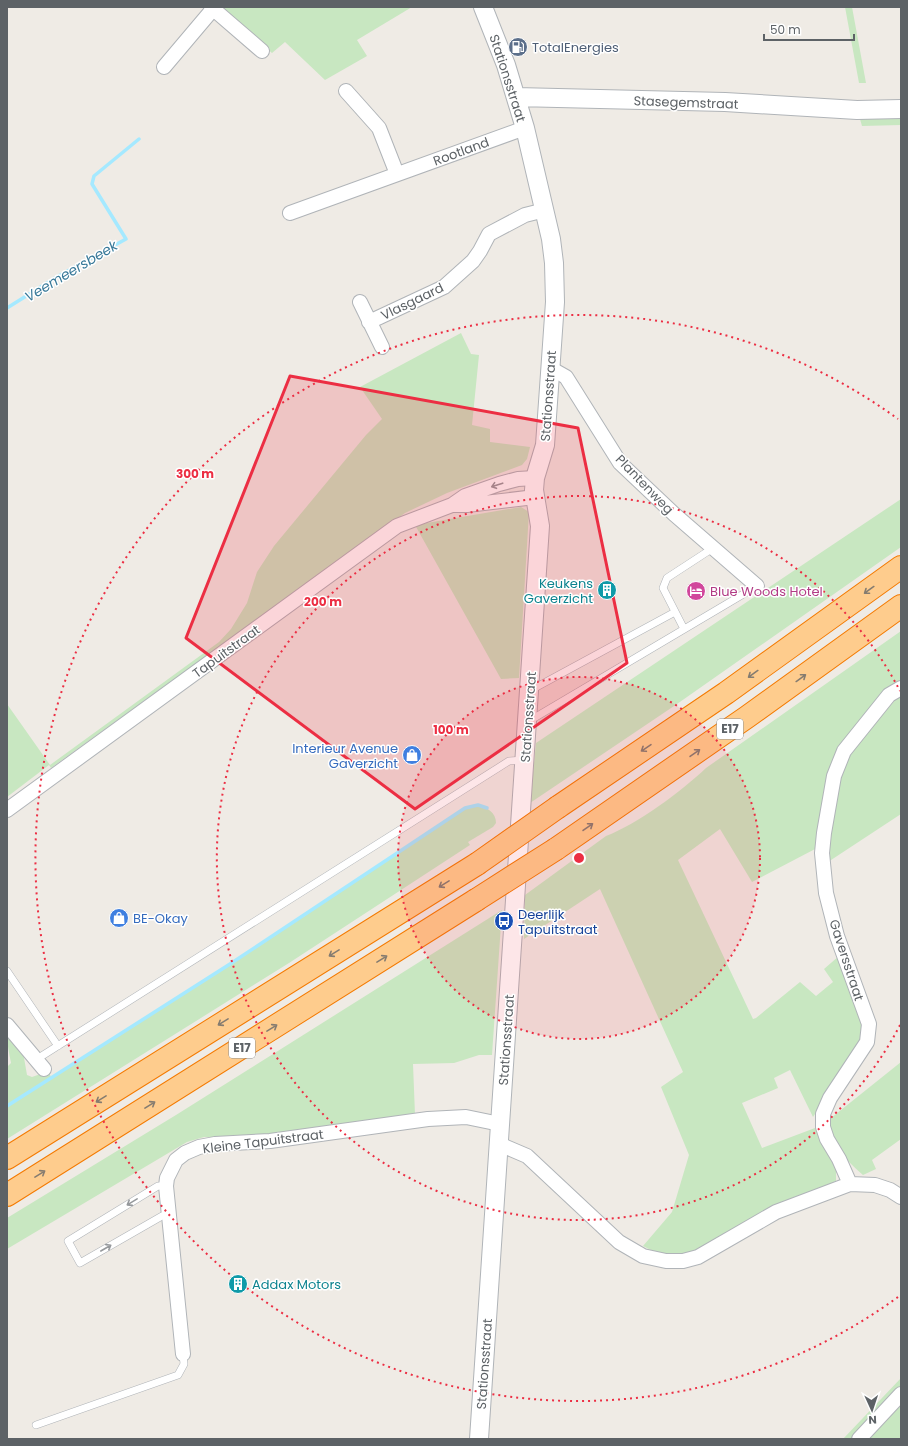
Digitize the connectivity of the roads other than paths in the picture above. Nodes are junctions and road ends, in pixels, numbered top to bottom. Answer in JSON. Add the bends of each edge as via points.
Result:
{"nodes":[{"id":1,"x":483,"y":7,"type":"edge"},
{"id":2,"x":212,"y":8,"type":"edge"},
{"id":3,"x":262,"y":52,"type":"dead end"},
{"id":4,"x":164,"y":67,"type":"dead end"},
{"id":5,"x":346,"y":91,"type":"dead end"},
{"id":6,"x":516,"y":97,"type":"junction"},
{"id":7,"x":901,"y":109,"type":"edge"},
{"id":8,"x":524,"y":128,"type":"junction"},
{"id":9,"x":397,"y":174,"type":"junction"},
{"id":10,"x":545,"y":210,"type":"junction"},
{"id":11,"x":290,"y":213,"type":"dead end"},
{"id":12,"x":360,"y":302,"type":"dead end"},
{"id":13,"x":370,"y":322,"type":"junction"},
{"id":14,"x":382,"y":348,"type":"dead end"},
{"id":15,"x":550,"y":368,"type":"junction"},
{"id":16,"x":535,"y":478,"type":"junction"},
{"id":17,"x":535,"y":497,"type":"junction"},
{"id":18,"x":452,"y":505,"type":"junction"},
{"id":19,"x":713,"y":548,"type":"junction"},
{"id":20,"x":901,"y":567,"type":"edge"},
{"id":21,"x":757,"y":586,"type":"joint"},
{"id":22,"x":901,"y":606,"type":"edge"},
{"id":23,"x":675,"y":612,"type":"junction"},
{"id":24,"x":684,"y":629,"type":"junction"},
{"id":25,"x":901,"y":688,"type":"edge"},
{"id":26,"x":529,"y":692,"type":"junction"},
{"id":27,"x":527,"y":722,"type":"junction"},
{"id":28,"x":525,"y":760,"type":"junction"},
{"id":29,"x":7,"y":810,"type":"edge"},
{"id":30,"x":7,"y":971,"type":"edge"},
{"id":31,"x":7,"y":1025,"type":"edge"},
{"id":32,"x":58,"y":1046,"type":"junction"},
{"id":33,"x":40,"y":1064,"type":"joint"},
{"id":34,"x":500,"y":1124,"type":"junction"},
{"id":35,"x":499,"y":1144,"type":"junction"},
{"id":36,"x":7,"y":1158,"type":"edge"},
{"id":37,"x":850,"y":1184,"type":"junction"},
{"id":38,"x":166,"y":1186,"type":"junction"},
{"id":39,"x":7,"y":1195,"type":"edge"},
{"id":40,"x":901,"y":1197,"type":"edge"},
{"id":41,"x":169,"y":1215,"type":"junction"},
{"id":42,"x":183,"y":1354,"type":"joint"},
{"id":43,"x":901,"y":1394,"type":"edge"},
{"id":44,"x":36,"y":1425,"type":"dead end"},
{"id":45,"x":479,"y":1439,"type":"edge"},
{"id":46,"x":859,"y":1439,"type":"edge"}],
"edges":[{"from":1,"to":6,"type":"street","name":"Stationsstraat"},
{"from":2,"to":3,"type":"street"},
{"from":2,"to":4,"type":"street"},
{"from":5,"to":9,"type":"street","via":[[379,128]]},
{"from":6,"to":7,"type":"street","name":"Stasegemstraat","via":[[725,102],[857,110]]},
{"from":6,"to":8,"type":"street","name":"Stationsstraat"},
{"from":8,"to":9,"type":"street","name":"Rootland"},
{"from":8,"to":10,"type":"street","name":"Stationsstraat"},
{"from":9,"to":11,"type":"street","name":"Rootland"},
{"from":10,"to":13,"type":"street","name":"Vlasgaard","via":[[525,215],[488,234],[473,261],[444,287]]},
{"from":10,"to":15,"type":"street","name":"Stationsstraat","via":[[551,239],[555,284]]},
{"from":12,"to":13,"type":"street","name":"Vlasgaard"},
{"from":13,"to":14,"type":"street","name":"Vlasgaard"},
{"from":15,"to":16,"type":"street","name":"Stationsstraat","via":[[545,445]]},
{"from":15,"to":19,"type":"street","name":"Plantenweg","via":[[566,378],[620,463]]},
{"from":16,"to":17,"type":"street","name":"Stationsstraat"},
{"from":16,"to":18,"type":"street","name":"Tapuitstraat","one_way":true,"via":[[499,484],[465,496]]},
{"from":17,"to":18,"type":"street","name":"Tapuitstraat"},
{"from":17,"to":26,"type":"street","name":"Stationsstraat","via":[[540,526]]},
{"from":18,"to":29,"type":"street","name":"Tapuitstraat","via":[[397,526]]},
{"from":19,"to":21,"type":"street","name":"Plantenweg"},
{"from":19,"to":23,"type":"lane","via":[[667,578],[663,588]]},
{"from":20,"to":36,"type":"highway","number":"E17","one_way":true,"bridge":true,"via":[[726,693],[477,864]]},
{"from":21,"to":24,"type":"lane"},
{"from":39,"to":22,"type":"highway","number":"E17","one_way":true,"bridge":true,"via":[[556,849],[747,717]]},
{"from":23,"to":24,"type":"lane"},
{"from":23,"to":26,"type":"lane"},
{"from":24,"to":27,"type":"lane"},
{"from":25,"to":37,"type":"street","name":"Gaversstraat","via":[[889,695],[844,751],[834,776],[824,833],[822,853],[826,893],[837,936],[869,1024],[867,1042],[830,1098],[823,1114],[823,1127],[827,1139]]},
{"from":26,"to":27,"type":"street","name":"Stationsstraat"},
{"from":27,"to":28,"type":"street","name":"Stationsstraat"},
{"from":28,"to":32,"type":"lane","via":[[509,761]]},
{"from":28,"to":34,"type":"street","name":"Stationsstraat"},
{"from":30,"to":32,"type":"lane"},
{"from":31,"to":33,"type":"street"},
{"from":32,"to":33,"type":"lane"},
{"from":34,"to":35,"type":"street","name":"Stationsstraat"},
{"from":34,"to":38,"type":"street","name":"Kleine Tapuitstraat","via":[[466,1117],[428,1119],[270,1141],[215,1144],[199,1147],[176,1160]]},
{"from":35,"to":37,"type":"street","via":[[527,1156],[619,1242],[643,1256],[666,1261],[683,1261],[698,1257],[776,1212]]},
{"from":35,"to":45,"type":"street","name":"Stationsstraat"},
{"from":37,"to":40,"type":"street","via":[[875,1185]]},
{"from":38,"to":41,"type":"street","name":"Kleine Tapuitstraat"},
{"from":38,"to":41,"type":"lane","one_way":true,"via":[[158,1186],[68,1241],[80,1263],[162,1216]]},
{"from":41,"to":42,"type":"street","name":"Kleine Tapuitstraat"},
{"from":42,"to":44,"type":"lane","via":[[184,1364],[178,1376]]},
{"from":43,"to":46,"type":"street"}]}
